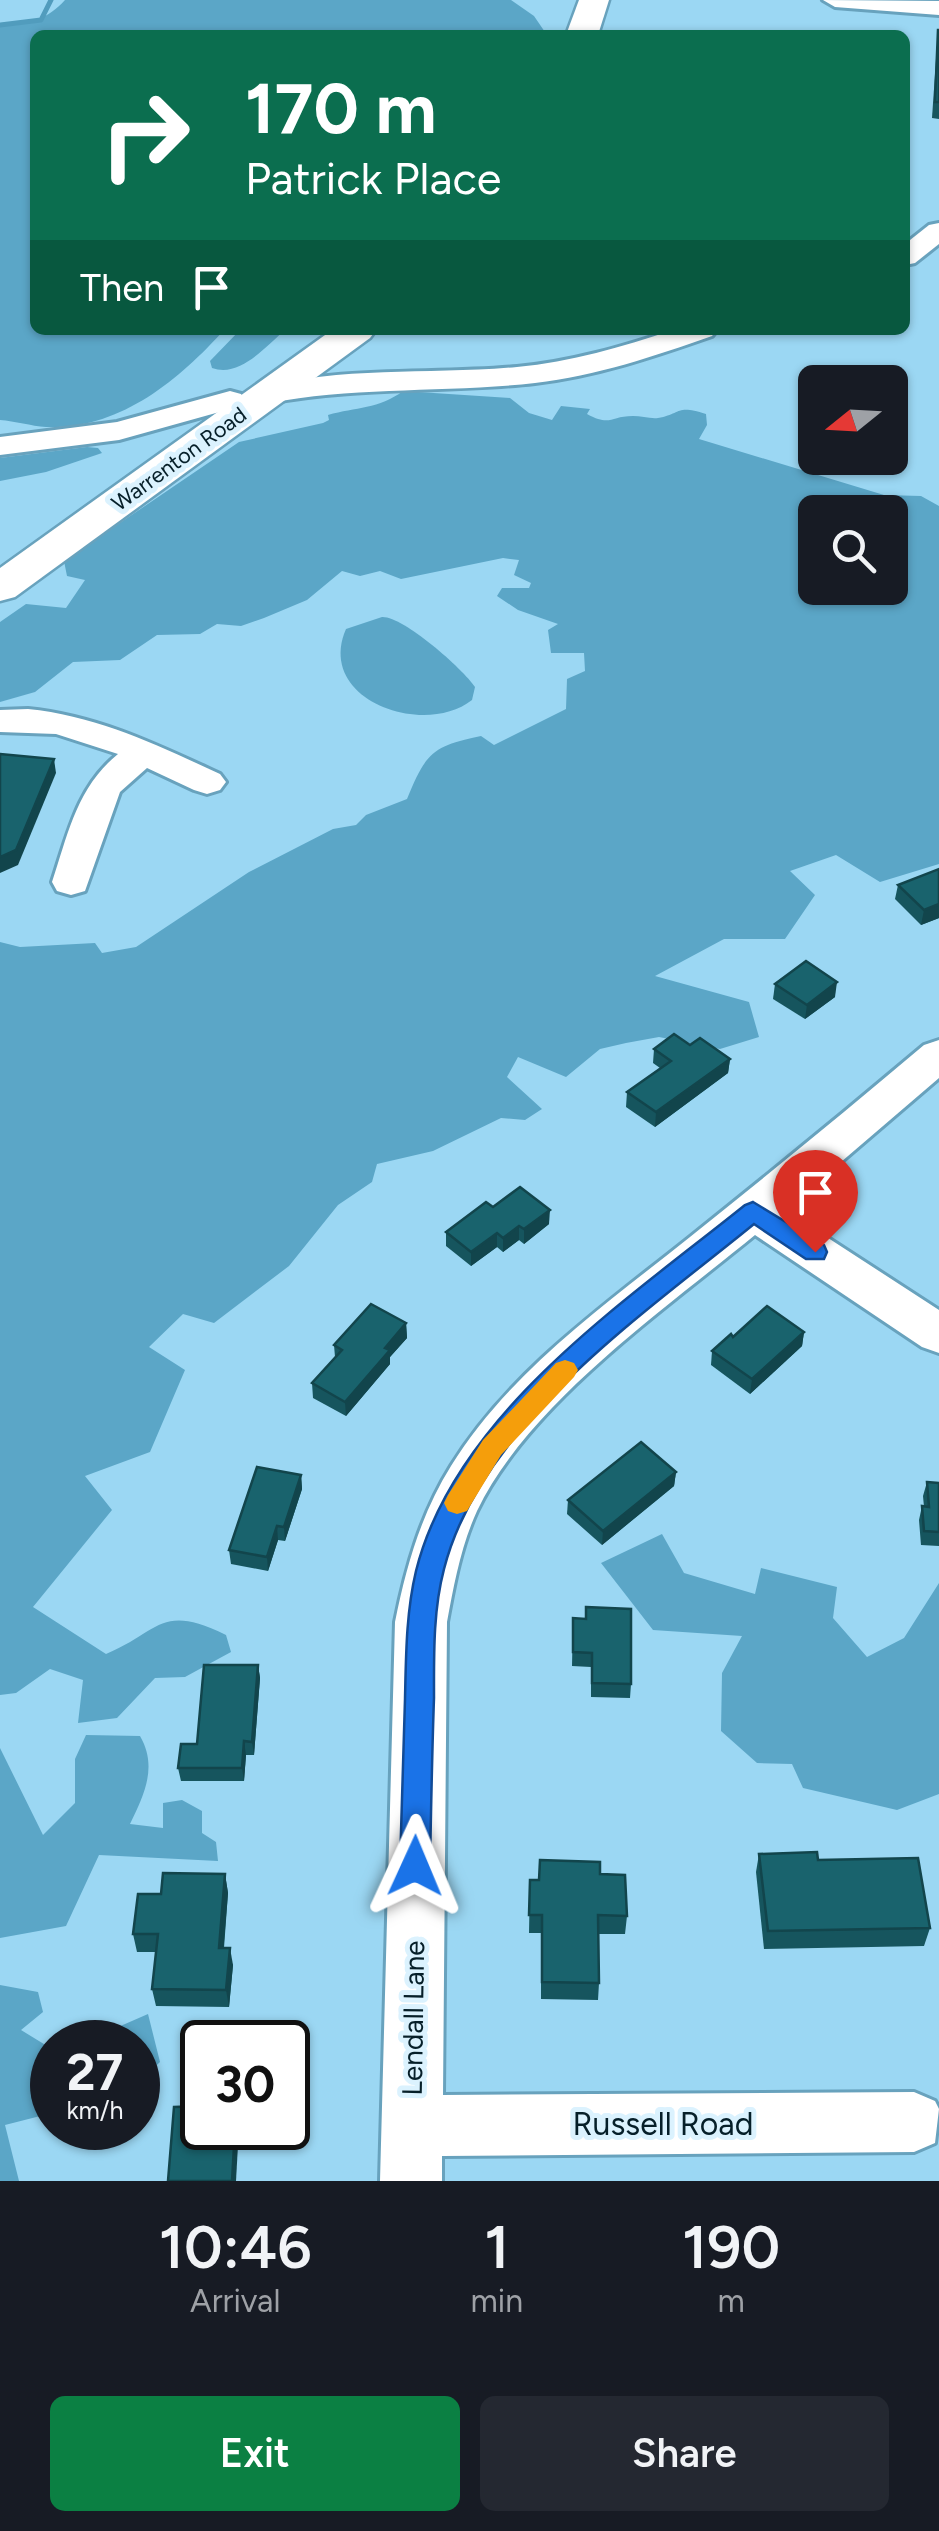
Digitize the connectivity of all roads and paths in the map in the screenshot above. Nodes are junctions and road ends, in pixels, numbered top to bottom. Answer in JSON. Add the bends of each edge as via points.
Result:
{"nodes":[{"id":1,"x":594,"y":0,"type":"edge"},
{"id":2,"x":616,"y":0,"type":"edge"},
{"id":3,"x":836,"y":0,"type":"edge"},
{"id":4,"x":939,"y":8,"type":"edge"},
{"id":5,"x":584,"y":30,"type":"edge"},
{"id":6,"x":606,"y":30,"type":"edge"},
{"id":7,"x":939,"y":230,"type":"edge"},
{"id":8,"x":910,"y":253,"type":"edge"},
{"id":9,"x":347,"y":335,"type":"edge"},
{"id":10,"x":687,"y":335,"type":"edge"},
{"id":11,"x":320,"y":347,"type":"edge"},
{"id":12,"x":366,"y":382,"type":"junction"},
{"id":13,"x":250,"y":397,"type":"junction"},
{"id":14,"x":118,"y":431,"type":"junction"},
{"id":15,"x":172,"y":440,"type":"junction"},
{"id":16,"x":0,"y":446,"type":"edge"},
{"id":17,"x":0,"y":562,"type":"edge"},
{"id":18,"x":0,"y":588,"type":"edge"},
{"id":19,"x":0,"y":720,"type":"edge"},
{"id":20,"x":143,"y":752,"type":"junction"},
{"id":21,"x":207,"y":782,"type":"dead end"},
{"id":22,"x":71,"y":882,"type":"dead end"},
{"id":23,"x":939,"y":1055,"type":"edge"},
{"id":24,"x":753,"y":1211,"type":"junction"},
{"id":25,"x":939,"y":1334,"type":"edge"},
{"id":26,"x":914,"y":2122,"type":"dead end"},
{"id":27,"x":411,"y":2153,"type":"edge"}],
"edges":[{"from":1,"to":5,"type":"main road"},
{"from":2,"to":6,"type":"main road"},
{"from":3,"to":4,"type":"street"},
{"from":7,"to":8,"type":"street"},
{"from":9,"to":11,"type":"main road","name":"Warrenton Road"},
{"from":10,"to":12,"type":"street","via":[[563,370]]},
{"from":11,"to":12,"type":"street","via":[[340,377]]},
{"from":11,"to":13,"type":"main road","name":"Warrenton Road"},
{"from":12,"to":13,"type":"street"},
{"from":13,"to":14,"type":"street"},
{"from":13,"to":15,"type":"main road","name":"Warrenton Road"},
{"from":13,"to":18,"type":"main road","name":"Warrenton Road"},
{"from":14,"to":15,"type":"street"},
{"from":14,"to":16,"type":"street"},
{"from":15,"to":17,"type":"main road","name":"Warrenton Road"},
{"from":19,"to":20,"type":"street","via":[[81,725]]},
{"from":20,"to":21,"type":"street"},
{"from":20,"to":22,"type":"street","via":[[102,792]]},
{"from":23,"to":24,"type":"street","name":"Lendall Lane"},
{"from":24,"to":25,"type":"street"},
{"from":24,"to":27,"type":"street","name":"Lendall Lane","via":[[546,1388],[481,1463],[442,1532],[421,1622]]},
{"from":26,"to":27,"type":"street","name":"Russell Road"}]}
